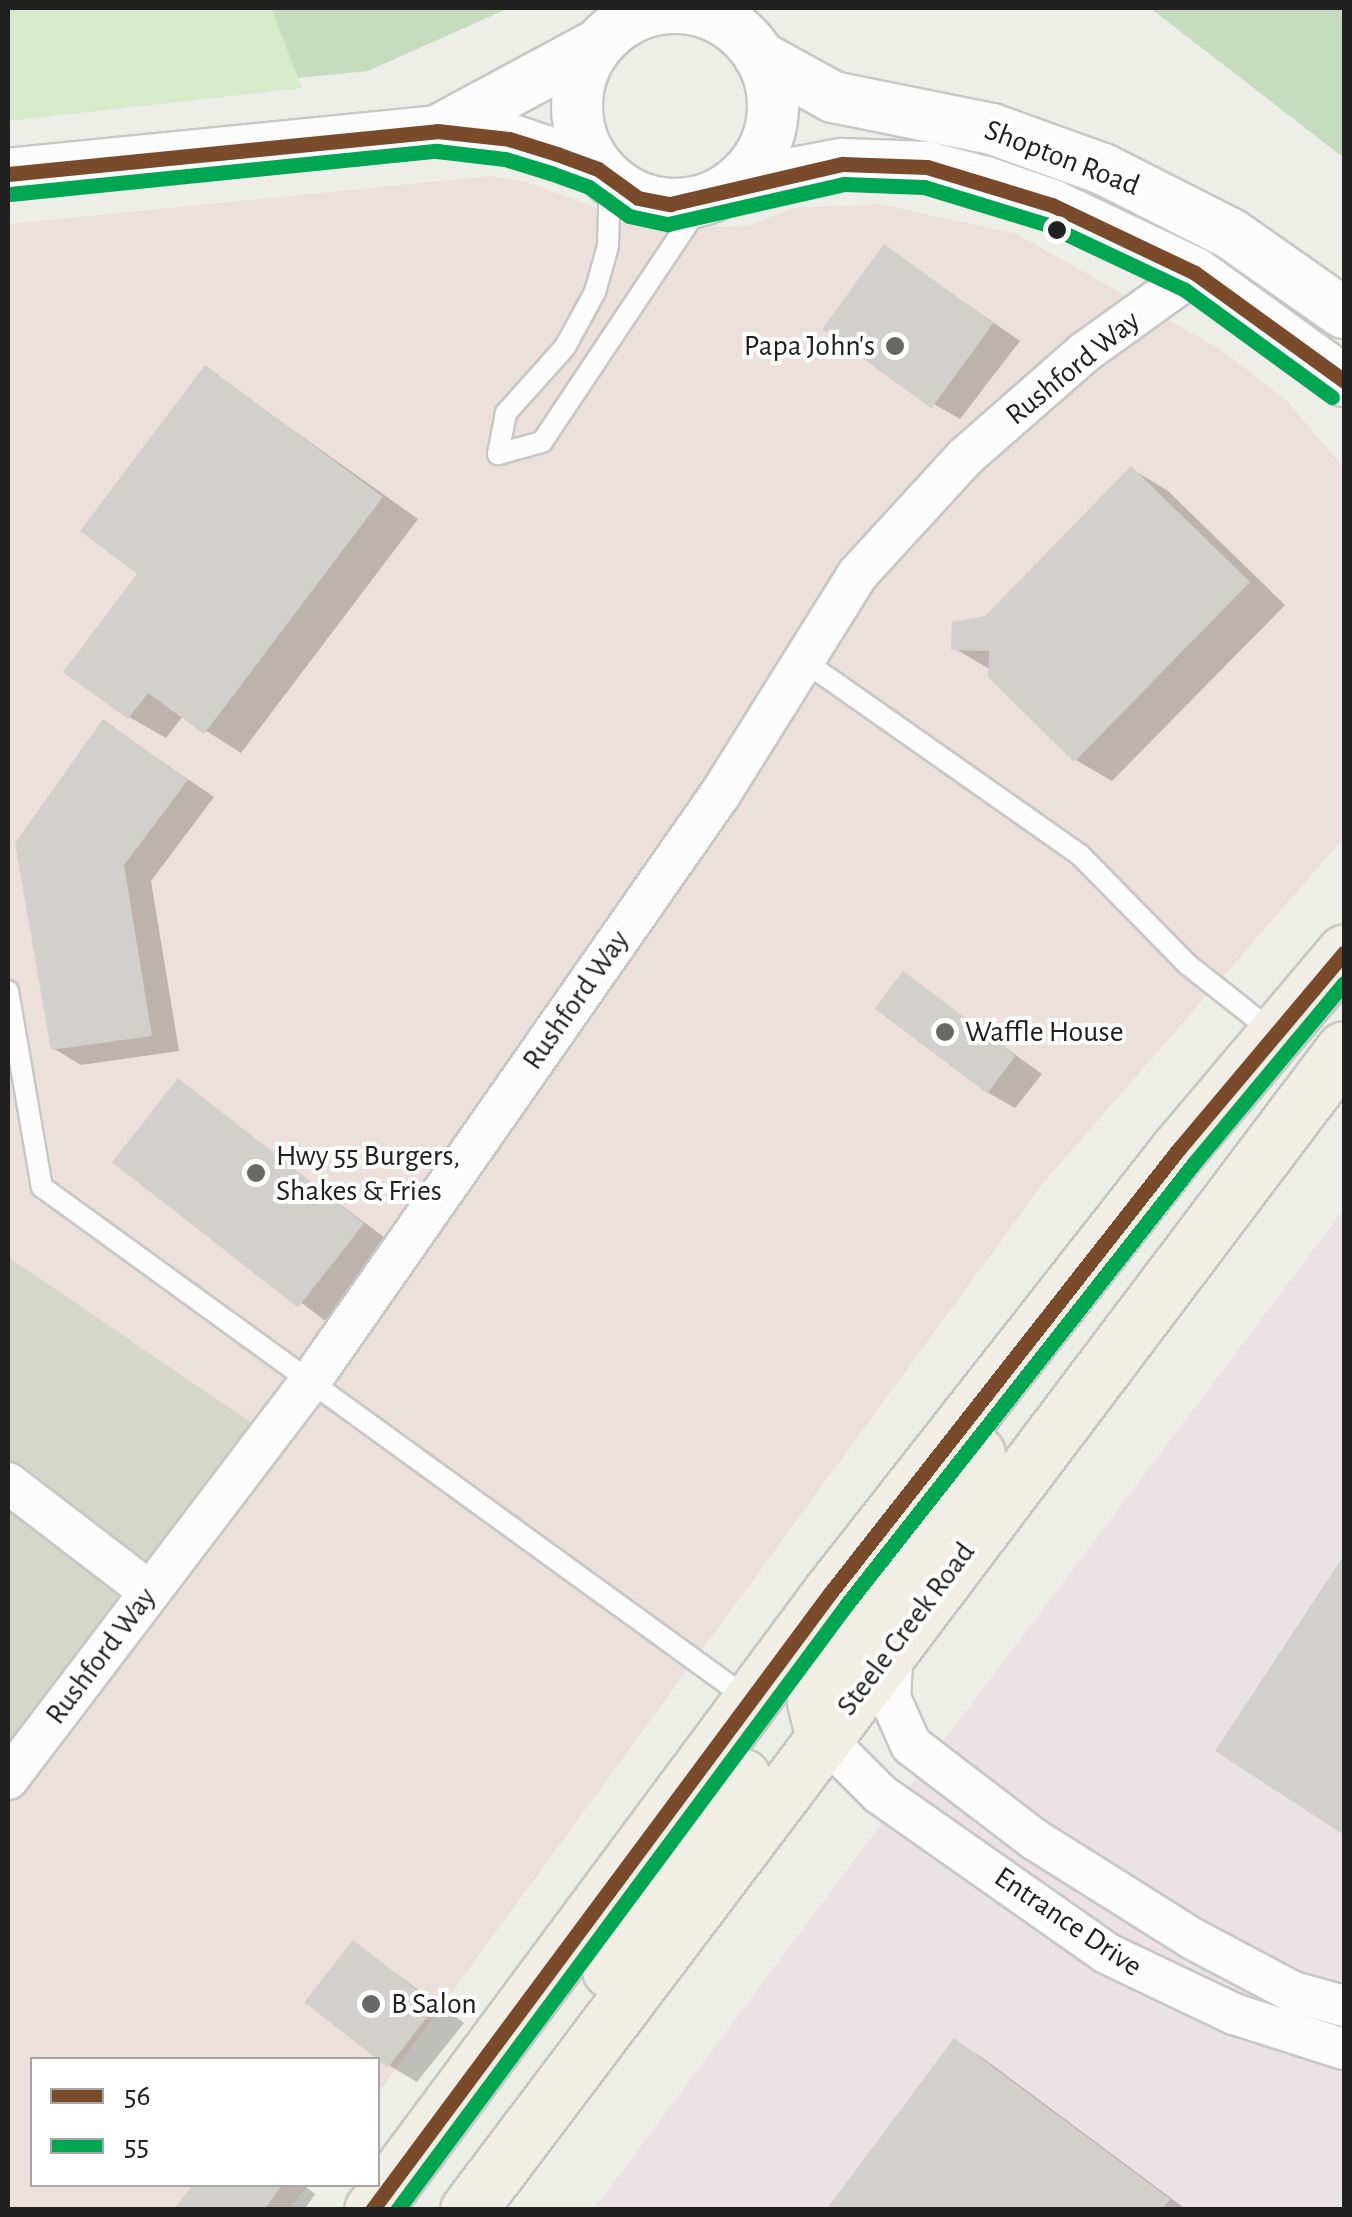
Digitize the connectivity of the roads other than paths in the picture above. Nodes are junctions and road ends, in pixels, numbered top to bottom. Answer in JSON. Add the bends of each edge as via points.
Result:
{"nodes":[{"id":1,"x":618,"y":25,"type":"edge"},
{"id":2,"x":743,"y":34,"type":"edge"},
{"id":3,"x":437,"y":131,"type":"junction"},
{"id":4,"x":8,"y":174,"type":"edge"},
{"id":5,"x":604,"y":175,"type":"junction"},
{"id":6,"x":730,"y":188,"type":"junction"},
{"id":7,"x":1195,"y":273,"type":"junction"},
{"id":8,"x":1344,"y":313,"type":"edge"},
{"id":9,"x":1344,"y":381,"type":"edge"},
{"id":10,"x":804,"y":661,"type":"junction"},
{"id":11,"x":1344,"y":953,"type":"edge"},
{"id":12,"x":8,"y":991,"type":"edge"},
{"id":13,"x":1274,"y":1032,"type":"junction"},
{"id":14,"x":1344,"y":1049,"type":"edge"},
{"id":15,"x":1096,"y":1258,"type":"junction"},
{"id":16,"x":312,"y":1379,"type":"junction"},
{"id":17,"x":8,"y":1483,"type":"edge"},
{"id":18,"x":150,"y":1592,"type":"junction"},
{"id":19,"x":894,"y":1646,"type":"junction"},
{"id":20,"x":752,"y":1702,"type":"junction"},
{"id":21,"x":824,"y":1738,"type":"junction"},
{"id":22,"x":8,"y":1779,"type":"edge"},
{"id":23,"x":1344,"y":2006,"type":"edge"},
{"id":24,"x":1344,"y":2049,"type":"edge"},
{"id":25,"x":470,"y":2207,"type":"edge"},
{"id":26,"x":372,"y":2210,"type":"edge"}],
"edges":[{"from":1,"to":2,"type":"street","via":[[682,8],[714,16]]},
{"from":1,"to":3,"type":"street"},
{"from":1,"to":5,"type":"street","via":[[576,99]]},
{"from":2,"to":6,"type":"street","via":[[773,90],[774,125],[764,153]]},
{"from":2,"to":8,"type":"street","name":"Shopton Road","via":[[840,99],[992,129],[1106,170],[1231,234]]},
{"from":3,"to":4,"type":"street"},
{"from":3,"to":5,"type":"street","via":[[509,139]]},
{"from":5,"to":6,"type":"street","via":[[638,198],[670,204]]},
{"from":5,"to":6,"type":"lane","via":[[608,246],[594,292],[565,347],[506,413],[498,454],[542,442],[690,220]]},
{"from":6,"to":7,"type":"street","name":"Shopton Road","via":[[842,164],[927,167],[1052,205]]},
{"from":7,"to":9,"type":"street","name":"Shopton Road"},
{"from":7,"to":10,"type":"street","name":"Rushford Way","via":[[1085,352],[966,457],[857,575]]},
{"from":10,"to":13,"type":"lane","via":[[1080,855],[1186,964]]},
{"from":10,"to":16,"type":"street","name":"Rushford Way","via":[[720,793]]},
{"from":11,"to":13,"type":"main road"},
{"from":12,"to":16,"type":"lane","via":[[42,1186]]},
{"from":13,"to":15,"type":"main road"},
{"from":14,"to":19,"type":"main road","name":"Steele Creek Road"},
{"from":15,"to":20,"type":"main road"},
{"from":15,"to":21,"type":"main road","via":[[924,1540],[827,1669],[815,1702]]},
{"from":16,"to":18,"type":"street","name":"Rushford Way"},
{"from":16,"to":20,"type":"lane"},
{"from":17,"to":18,"type":"street"},
{"from":18,"to":22,"type":"street","name":"Rushford Way"},
{"from":19,"to":21,"type":"main road","name":"Steele Creek Road"},
{"from":19,"to":23,"type":"street","name":"Entrance Drive","via":[[890,1698],[911,1745],[1034,1839],[1193,1939],[1292,1992]]},
{"from":20,"to":25,"type":"main road","via":[[768,1720],[764,1748],[655,1895]]},
{"from":20,"to":26,"type":"main road"},
{"from":21,"to":24,"type":"street","name":"Entrance Drive","via":[[880,1794],[1106,1953],[1234,2014]]},
{"from":21,"to":25,"type":"main road","name":"Steele Creek Road"}]}
